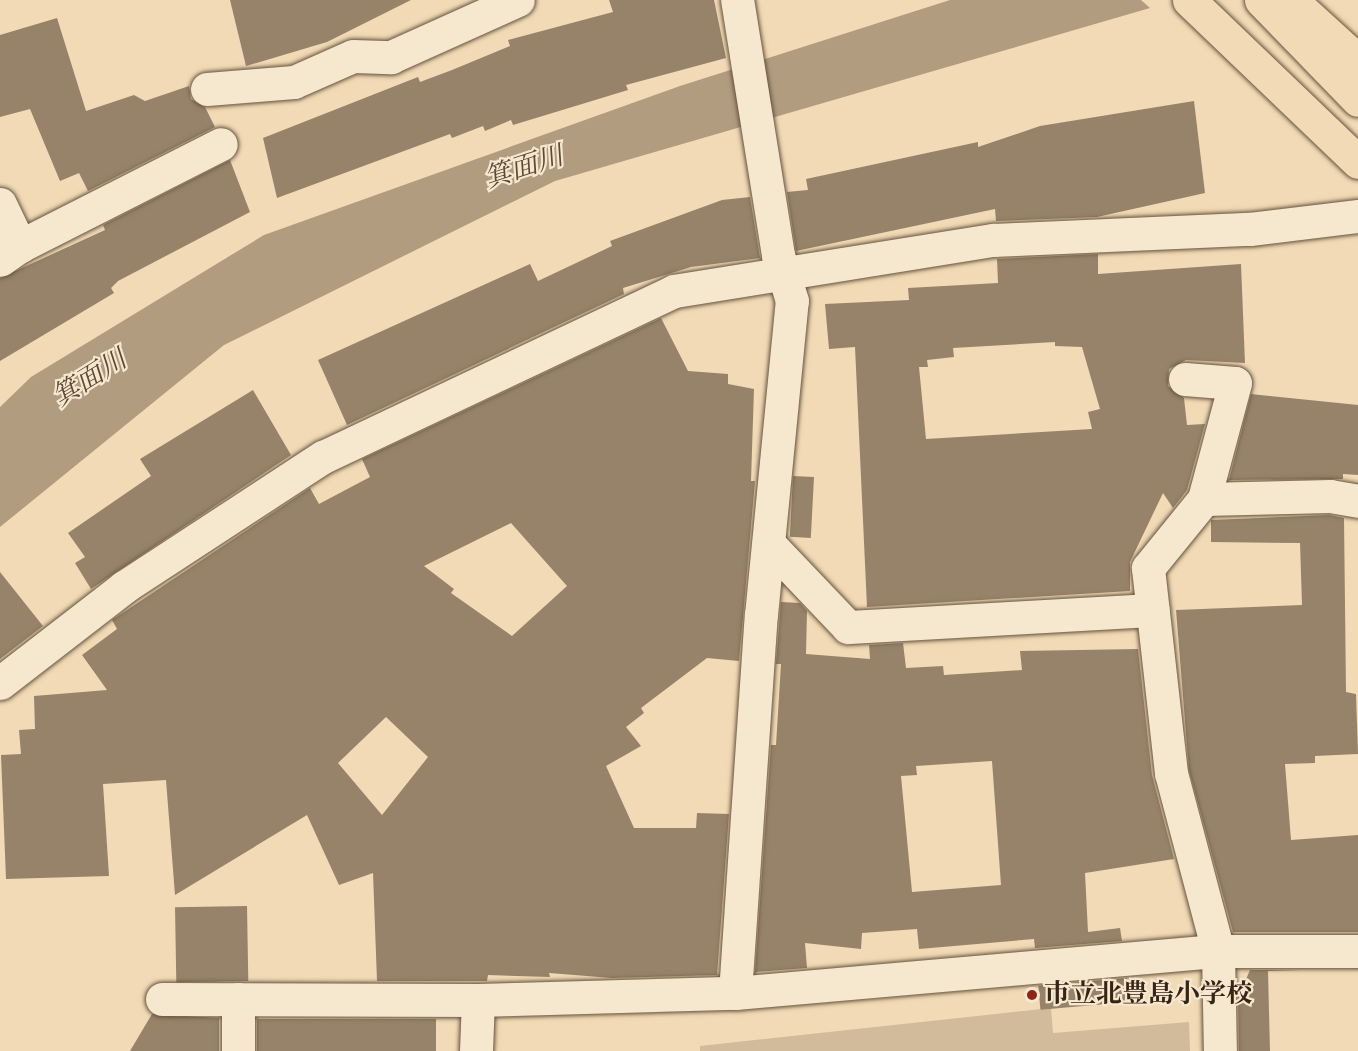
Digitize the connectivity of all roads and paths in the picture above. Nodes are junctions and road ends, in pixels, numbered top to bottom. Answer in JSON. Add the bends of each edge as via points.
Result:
{"nodes":[{"id":1,"x":518,"y":0,"type":"edge"},
{"id":2,"x":737,"y":0,"type":"edge"},
{"id":3,"x":1189,"y":0,"type":"edge"},
{"id":4,"x":1261,"y":0,"type":"edge"},
{"id":5,"x":1291,"y":0,"type":"edge"},
{"id":6,"x":1358,"y":61,"type":"edge"},
{"id":7,"x":207,"y":89,"type":"dead end"},
{"id":8,"x":1358,"y":100,"type":"edge"},
{"id":9,"x":221,"y":144,"type":"dead end"},
{"id":10,"x":1358,"y":162,"type":"edge"},
{"id":11,"x":0,"y":204,"type":"edge"},
{"id":12,"x":1358,"y":216,"type":"edge"},
{"id":13,"x":10,"y":253,"type":"edge"},
{"id":14,"x":786,"y":277,"type":"junction"},
{"id":15,"x":1185,"y":380,"type":"dead end"},
{"id":16,"x":1204,"y":499,"type":"junction"},
{"id":17,"x":1358,"y":501,"type":"edge"},
{"id":18,"x":770,"y":545,"type":"junction"},
{"id":19,"x":1153,"y":610,"type":"junction"},
{"id":20,"x":0,"y":683,"type":"edge"},
{"id":21,"x":1218,"y":951,"type":"junction"},
{"id":22,"x":1358,"y":951,"type":"edge"},
{"id":23,"x":735,"y":993,"type":"junction"},
{"id":24,"x":162,"y":999,"type":"dead end"},
{"id":25,"x":238,"y":999,"type":"junction"},
{"id":26,"x":478,"y":1000,"type":"junction"},
{"id":27,"x":238,"y":1051,"type":"edge"},
{"id":28,"x":476,"y":1051,"type":"edge"},
{"id":29,"x":1220,"y":1051,"type":"edge"}],
"edges":[{"from":1,"to":7,"type":"street","via":[[391,57],[353,56],[294,82]]},
{"from":2,"to":14,"type":"street","via":[[778,255]]},
{"from":3,"to":10,"type":"highway"},
{"from":4,"to":8,"type":"highway"},
{"from":5,"to":6,"type":"highway"},
{"from":9,"to":13,"type":"street"},
{"from":11,"to":13,"type":"street"},
{"from":12,"to":14,"type":"street","via":[[1250,229],[993,240]]},
{"from":14,"to":18,"type":"street","via":[[792,301]]},
{"from":14,"to":20,"type":"street","via":[[674,291],[323,457],[124,587]]},
{"from":15,"to":16,"type":"street","via":[[1235,383]]},
{"from":16,"to":17,"type":"street","via":[[1330,496]]},
{"from":16,"to":19,"type":"street","via":[[1148,568]]},
{"from":18,"to":19,"type":"street","via":[[848,627]]},
{"from":18,"to":23,"type":"street","via":[[761,615]]},
{"from":19,"to":21,"type":"street","via":[[1171,773]]},
{"from":21,"to":22,"type":"street"},
{"from":21,"to":23,"type":"street"},
{"from":21,"to":29,"type":"street"},
{"from":23,"to":26,"type":"street"},
{"from":24,"to":25,"type":"street"},
{"from":25,"to":26,"type":"street"},
{"from":25,"to":27,"type":"street"},
{"from":26,"to":28,"type":"street"}]}
